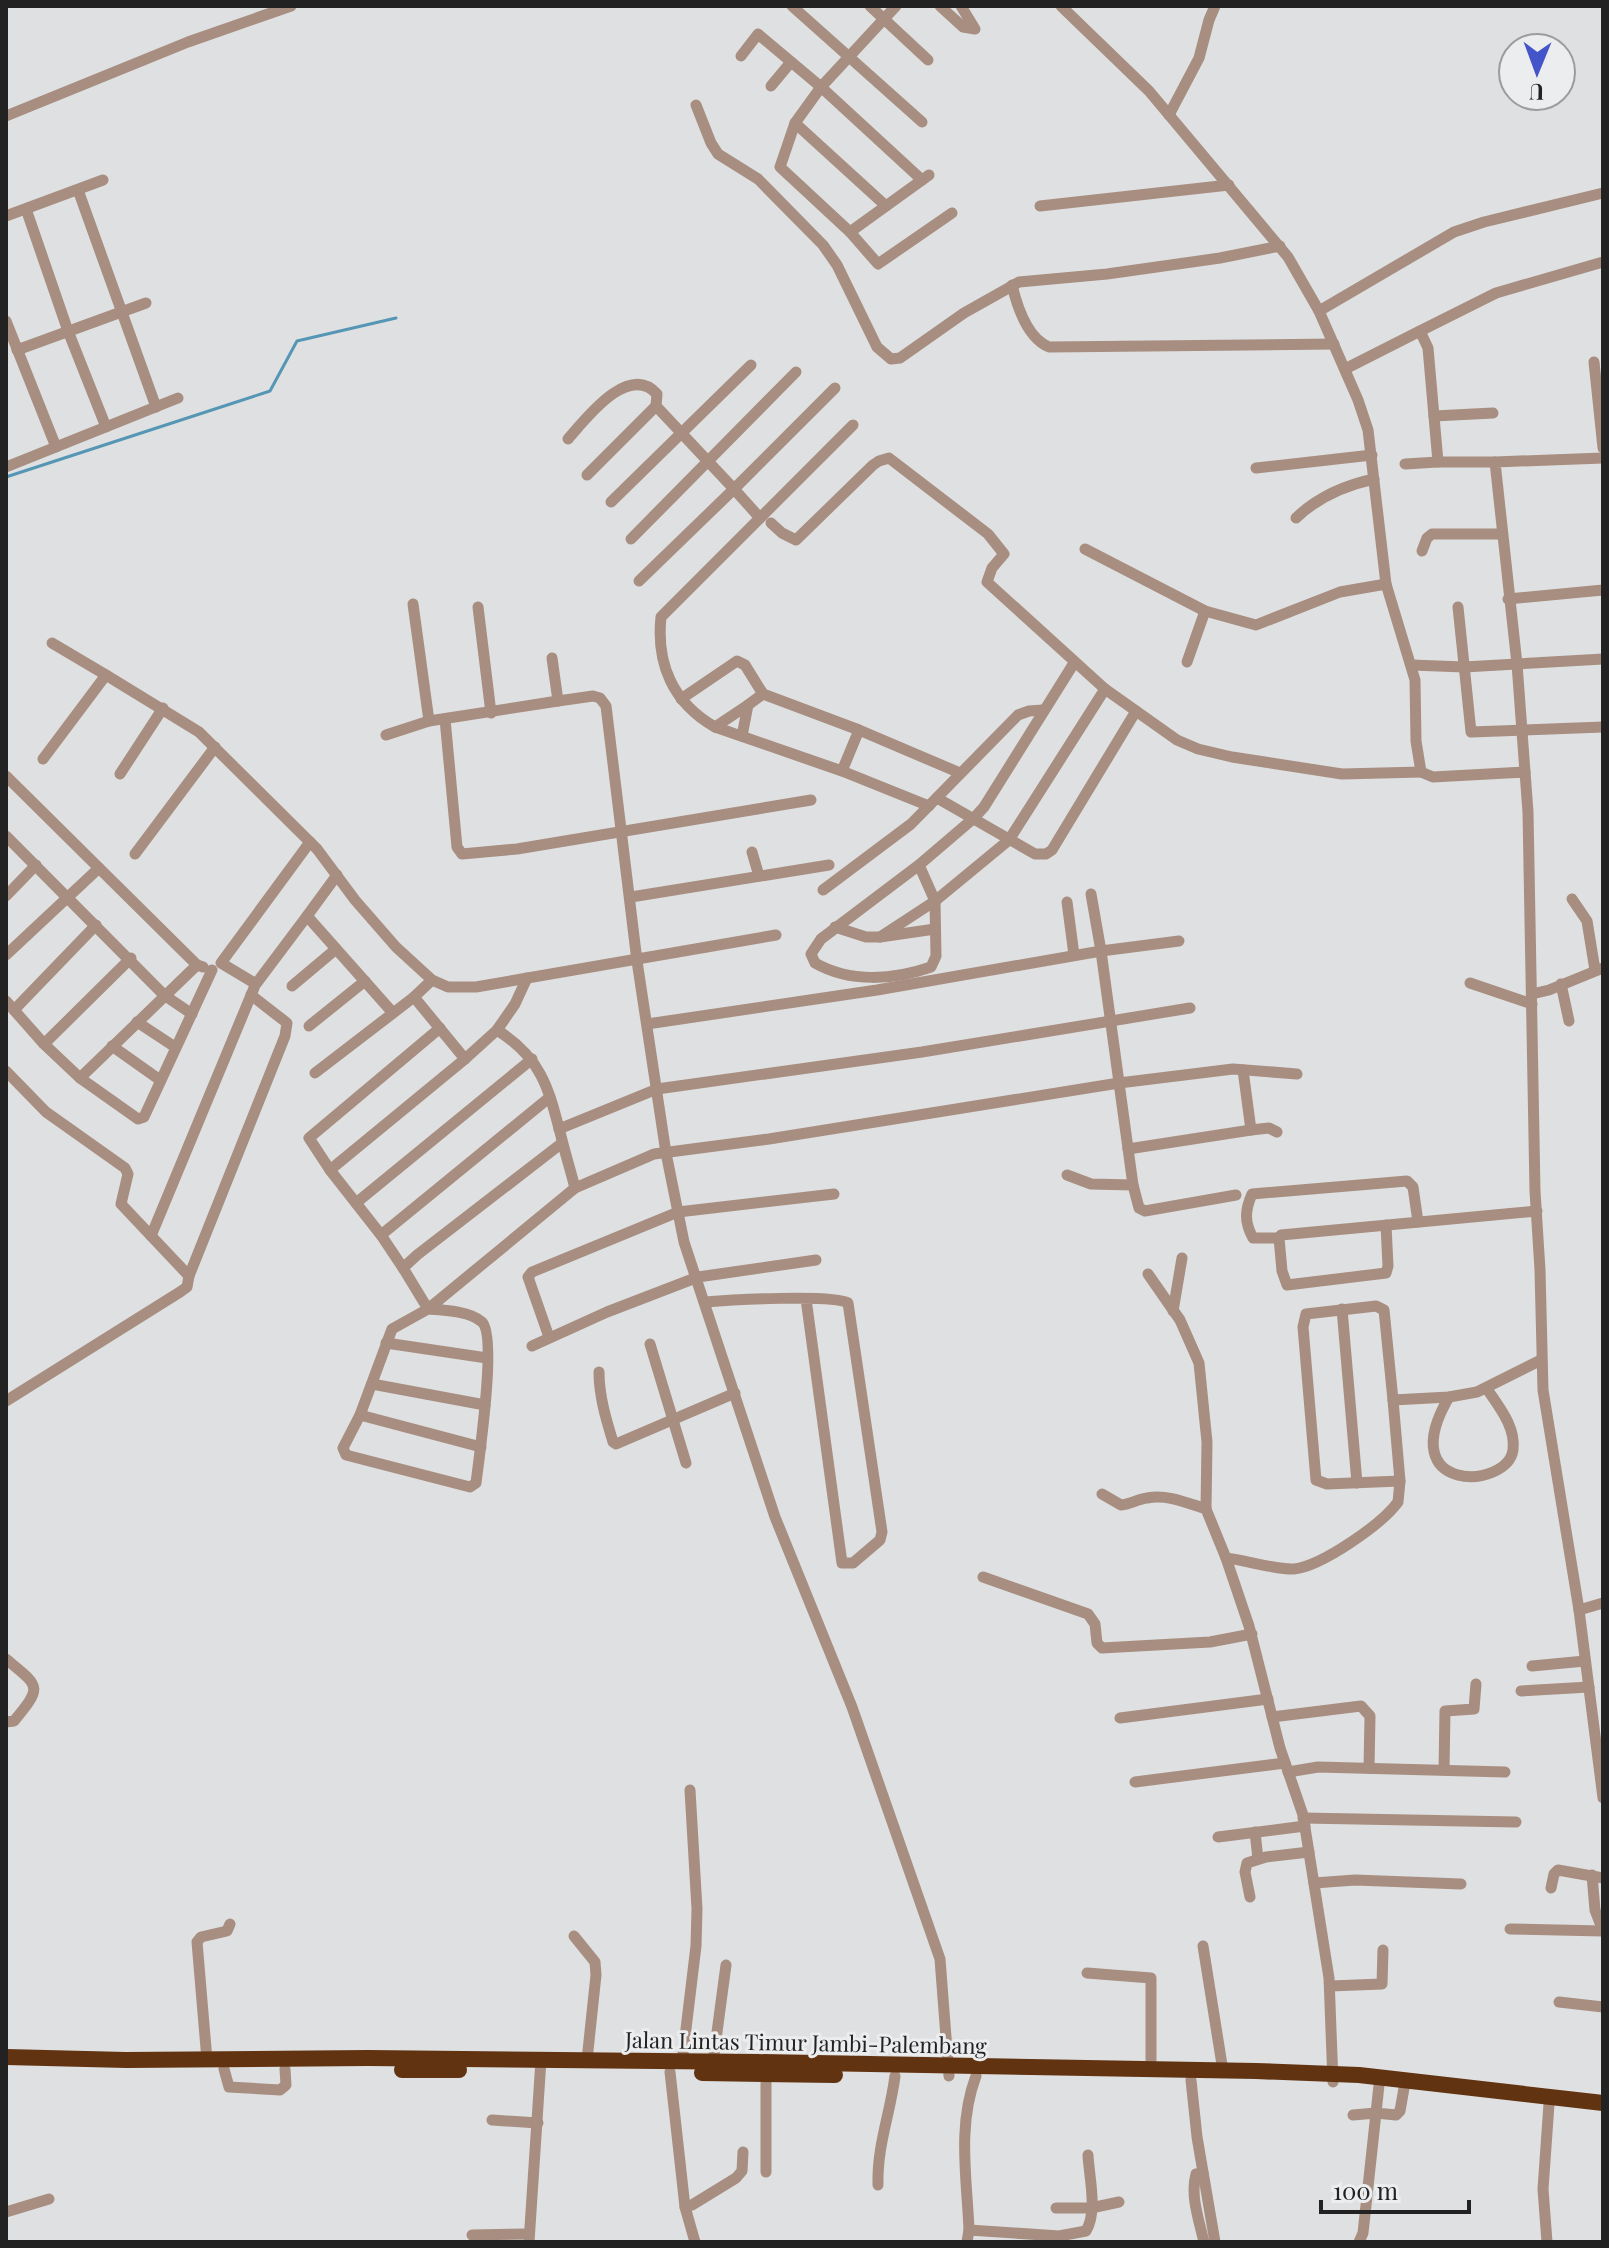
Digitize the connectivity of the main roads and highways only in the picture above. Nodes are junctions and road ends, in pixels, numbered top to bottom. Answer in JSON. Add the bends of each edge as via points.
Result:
{"nodes":[{"id":1,"x":6,"y":2057,"type":"edge"},
{"id":2,"x":6,"y":2066,"type":"edge"},
{"id":3,"x":541,"y":2066,"type":"junction"},
{"id":4,"x":676,"y":2067,"type":"junction"},
{"id":5,"x":949,"y":2072,"type":"junction"},
{"id":6,"x":1333,"y":2078,"type":"junction"},
{"id":7,"x":1603,"y":2103,"type":"edge"},
{"id":8,"x":1603,"y":2109,"type":"edge"}],
"edges":[{"from":1,"to":3,"type":"highway","name":"Jalan Lintas Timur Jambi-Palembang"},
{"from":2,"to":3,"type":"highway","name":"Jalan Lintas Timur Jambi-Palembang"},
{"from":3,"to":4,"type":"highway","name":"Jalan Lintas Timur Jambi-Palembang"},
{"from":3,"to":4,"type":"highway","name":"Jalan Lintas Timur Jambi-Palembang","via":[[587,2060]]},
{"from":4,"to":5,"type":"highway","name":"Jalan Lintas Timur Jambi-Palembang","via":[[766,2074]]},
{"from":4,"to":5,"type":"highway","name":"Jalan Lintas Timur Jambi-Palembang","via":[[713,2062]]},
{"from":5,"to":6,"type":"highway","name":"Jalan Lintas Timur Jambi-Palembang","via":[[1151,2069]]},
{"from":5,"to":6,"type":"highway","name":"Jalan Lintas Timur Jambi-Palembang","via":[[1191,2080]]},
{"from":6,"to":7,"type":"highway","name":"Jalan Lintas Timur Jambi-Palembang","via":[[1456,2084]]},
{"from":6,"to":8,"type":"highway","name":"Jalan Lintas Timur Jambi-Palembang"}]}
